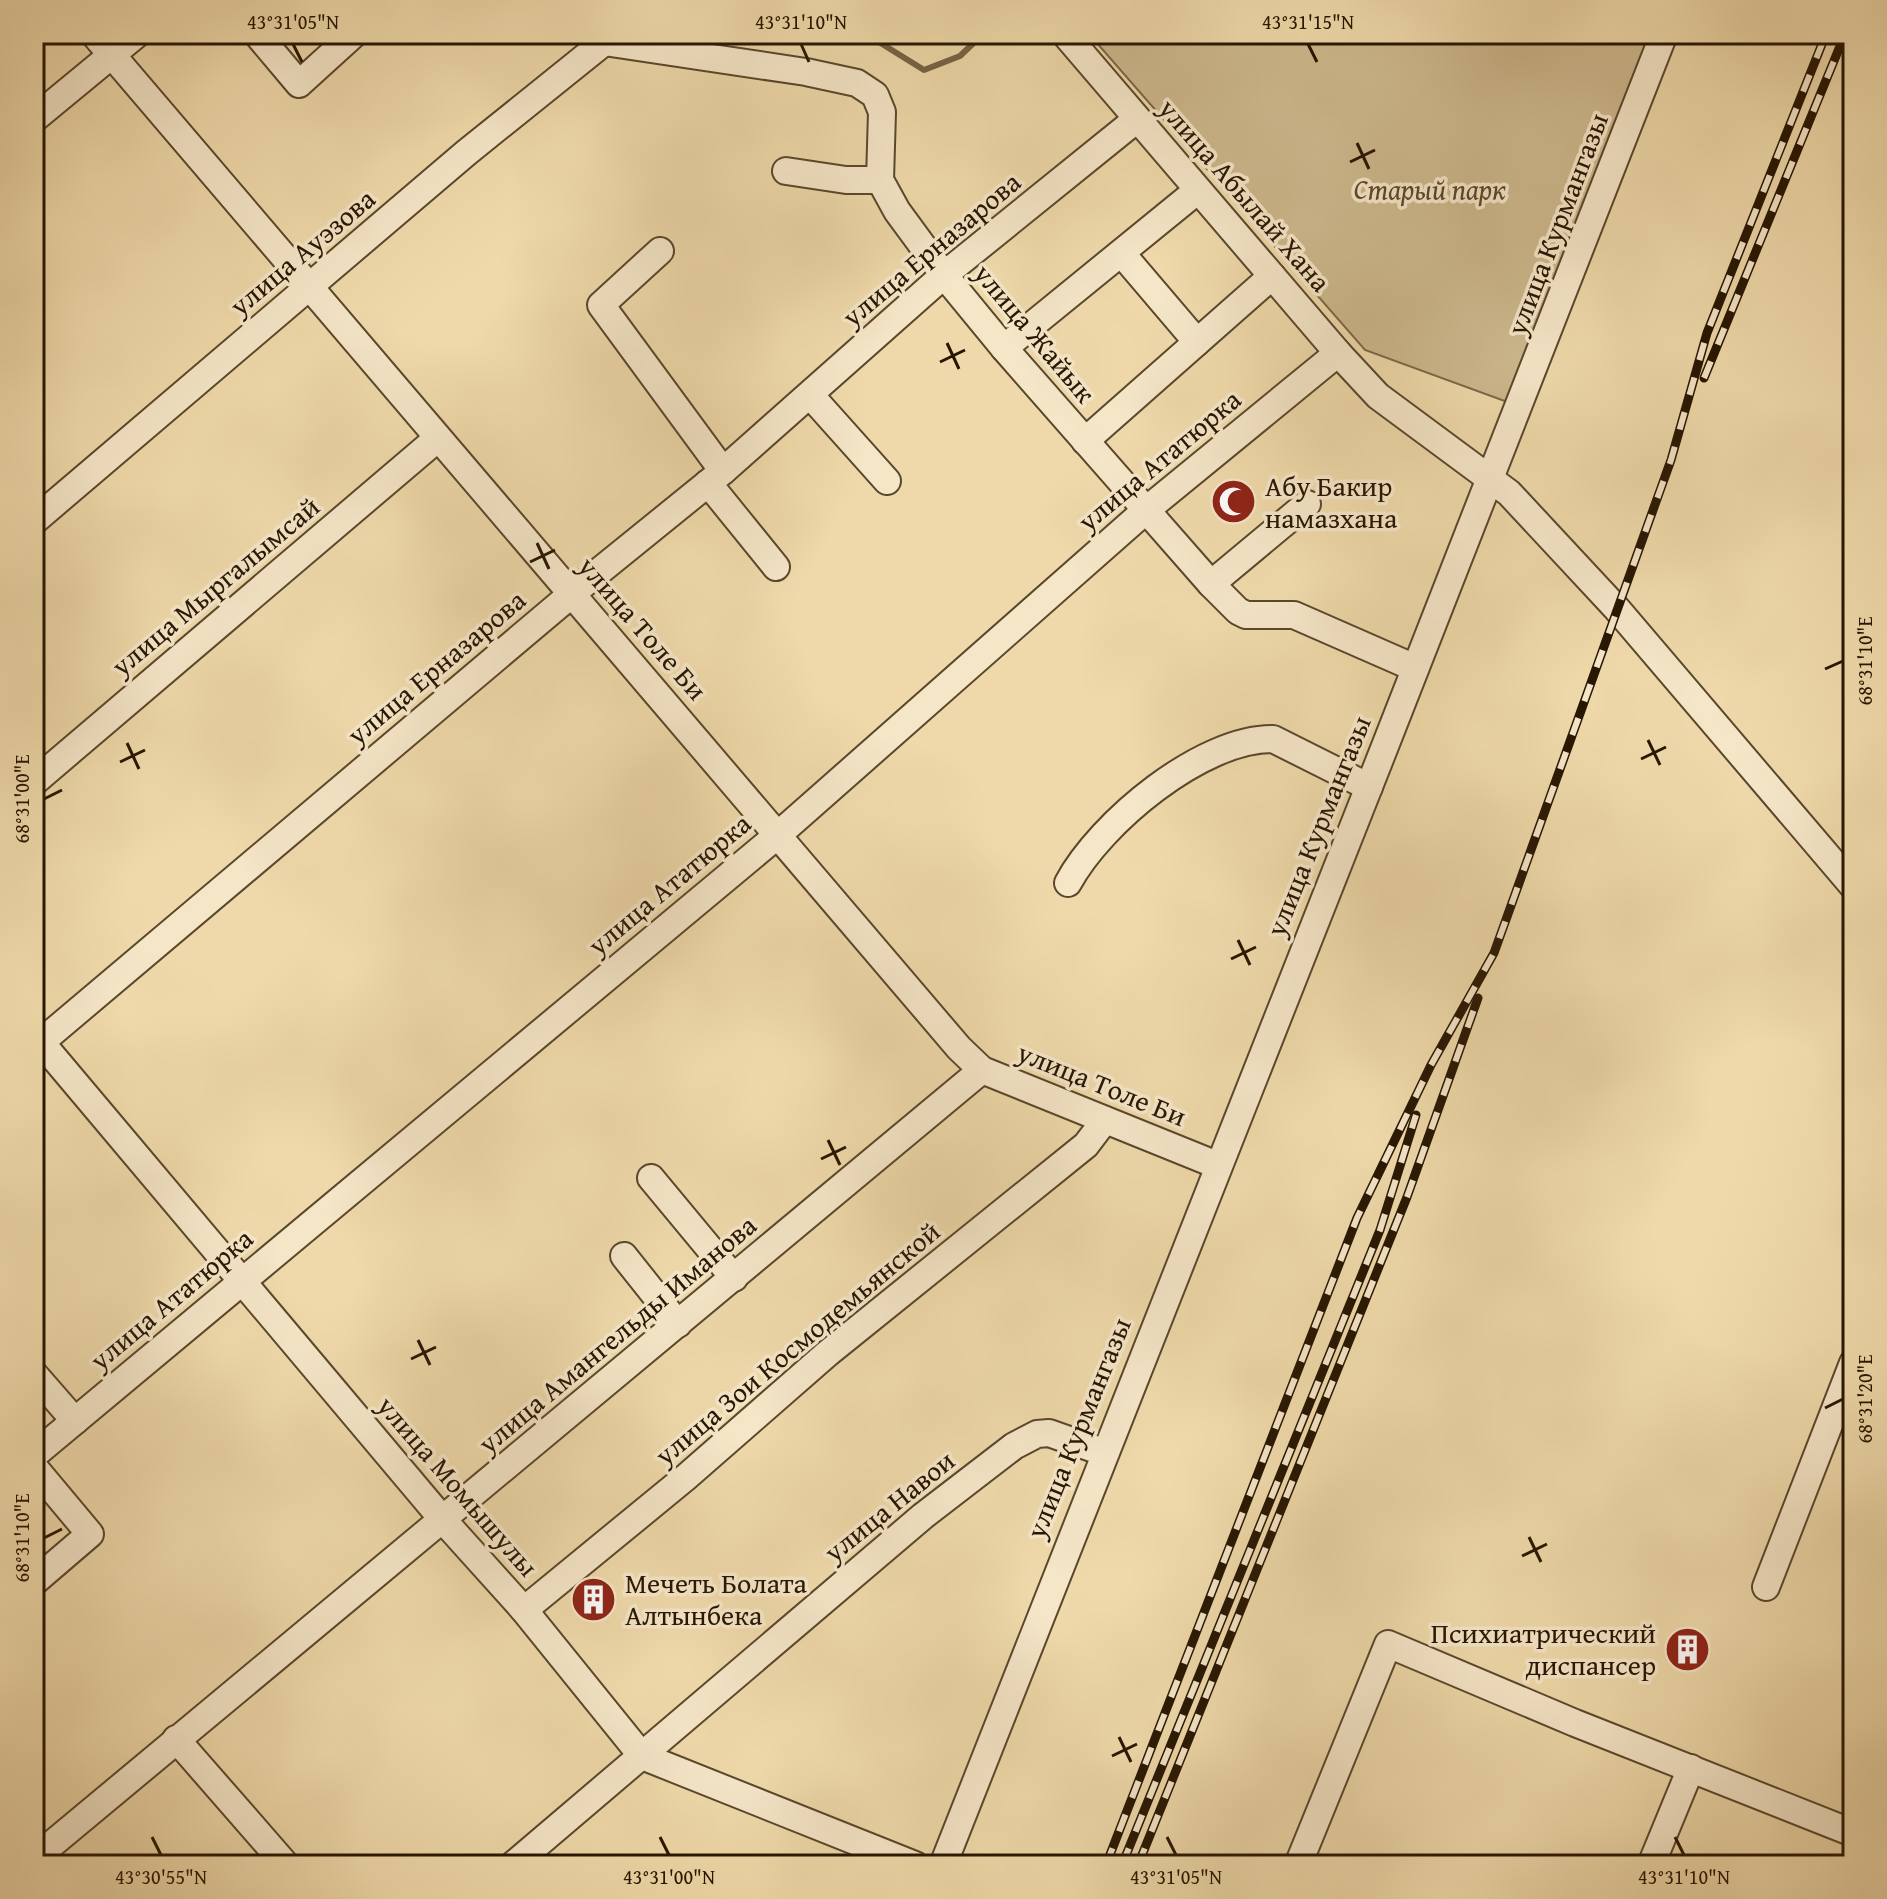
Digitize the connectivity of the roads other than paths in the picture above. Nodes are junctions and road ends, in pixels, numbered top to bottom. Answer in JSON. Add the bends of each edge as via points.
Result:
{"nodes":[{"id":1,"x":137,"y":34,"type":"edge"},
{"id":2,"x":257,"y":34,"type":"edge"},
{"id":3,"x":354,"y":34,"type":"edge"},
{"id":4,"x":1065,"y":34,"type":"edge"},
{"id":5,"x":1664,"y":34,"type":"edge"},
{"id":6,"x":609,"y":38,"type":"edge"},
{"id":7,"x":102,"y":44,"type":"edge"},
{"id":8,"x":34,"y":119,"type":"edge"},
{"id":9,"x":1137,"y":119,"type":"junction"},
{"id":10,"x":786,"y":171,"type":"dead end"},
{"id":11,"x":880,"y":180,"type":"junction"},
{"id":12,"x":1198,"y":190,"type":"junction"},
{"id":13,"x":660,"y":251,"type":"dead end"},
{"id":14,"x":1123,"y":255,"type":"junction"},
{"id":15,"x":944,"y":275,"type":"junction"},
{"id":16,"x":1272,"y":276,"type":"junction"},
{"id":17,"x":311,"y":287,"type":"junction"},
{"id":18,"x":1197,"y":342,"type":"junction"},
{"id":19,"x":1004,"y":348,"type":"junction"},
{"id":20,"x":1338,"y":353,"type":"junction"},
{"id":21,"x":811,"y":396,"type":"junction"},
{"id":22,"x":438,"y":438,"type":"junction"},
{"id":23,"x":1085,"y":441,"type":"junction"},
{"id":24,"x":716,"y":477,"type":"junction"},
{"id":25,"x":1492,"y":477,"type":"junction"},
{"id":26,"x":887,"y":481,"type":"dead end"},
{"id":27,"x":1307,"y":504,"type":"dead end"},
{"id":28,"x":1145,"y":511,"type":"junction"},
{"id":29,"x":34,"y":521,"type":"edge"},
{"id":30,"x":776,"y":567,"type":"dead end"},
{"id":31,"x":1211,"y":584,"type":"junction"},
{"id":32,"x":571,"y":595,"type":"junction"},
{"id":33,"x":1415,"y":668,"type":"junction"},
{"id":34,"x":34,"y":782,"type":"edge"},
{"id":35,"x":1369,"y":787,"type":"junction"},
{"id":36,"x":779,"y":834,"type":"junction"},
{"id":37,"x":1068,"y":883,"type":"dead end"},
{"id":38,"x":1853,"y":886,"type":"edge"},
{"id":39,"x":36,"y":1041,"type":"edge"},
{"id":40,"x":982,"y":1070,"type":"junction"},
{"id":41,"x":1105,"y":1120,"type":"junction"},
{"id":42,"x":1217,"y":1165,"type":"junction"},
{"id":43,"x":651,"y":1178,"type":"dead end"},
{"id":44,"x":624,"y":1256,"type":"dead end"},
{"id":45,"x":734,"y":1278,"type":"junction"},
{"id":46,"x":241,"y":1282,"type":"junction"},
{"id":47,"x":678,"y":1324,"type":"junction"},
{"id":48,"x":1853,"y":1363,"type":"edge"},
{"id":49,"x":34,"y":1374,"type":"edge"},
{"id":50,"x":75,"y":1421,"type":"junction"},
{"id":51,"x":1103,"y":1452,"type":"junction"},
{"id":52,"x":34,"y":1455,"type":"edge"},
{"id":53,"x":34,"y":1467,"type":"edge"},
{"id":54,"x":444,"y":1521,"type":"junction"},
{"id":55,"x":34,"y":1582,"type":"edge"},
{"id":56,"x":1766,"y":1587,"type":"dead end"},
{"id":57,"x":524,"y":1610,"type":"junction"},
{"id":58,"x":176,"y":1739,"type":"junction"},
{"id":59,"x":642,"y":1756,"type":"junction"},
{"id":60,"x":1691,"y":1768,"type":"junction"},
{"id":61,"x":1853,"y":1833,"type":"edge"},
{"id":62,"x":34,"y":1859,"type":"edge"},
{"id":63,"x":286,"y":1865,"type":"edge"},
{"id":64,"x":513,"y":1865,"type":"edge"},
{"id":65,"x":915,"y":1865,"type":"edge"},
{"id":66,"x":943,"y":1865,"type":"edge"},
{"id":67,"x":1298,"y":1865,"type":"edge"},
{"id":68,"x":1651,"y":1865,"type":"edge"}],
"edges":[{"from":1,"to":7,"type":"street"},
{"from":2,"to":3,"type":"street","via":[[299,84]]},
{"from":4,"to":9,"type":"street","name":"улица Абылай Хана"},
{"from":5,"to":25,"type":"street","name":"улица Курмангазы"},
{"from":6,"to":11,"type":"street","via":[[857,83],[875,95],[882,112]]},
{"from":6,"to":17,"type":"street","name":"улица Ауэзова"},
{"from":7,"to":8,"type":"street"},
{"from":7,"to":17,"type":"street","name":"улица Толе Би"},
{"from":9,"to":12,"type":"street","name":"улица Абылай Хана"},
{"from":9,"to":15,"type":"street","name":"улица Ерназарова"},
{"from":10,"to":11,"type":"street"},
{"from":11,"to":15,"type":"street","name":"улица Жайык"},
{"from":12,"to":14,"type":"street"},
{"from":12,"to":16,"type":"street","name":"улица Абылай Хана"},
{"from":13,"to":24,"type":"street","via":[[601,305]]},
{"from":14,"to":18,"type":"street"},
{"from":14,"to":19,"type":"street"},
{"from":15,"to":19,"type":"street","name":"улица Жайык"},
{"from":15,"to":21,"type":"street","name":"улица Ерназарова"},
{"from":16,"to":18,"type":"street"},
{"from":16,"to":20,"type":"street","name":"улица Абылай Хана"},
{"from":17,"to":22,"type":"street","name":"улица Толе Би"},
{"from":17,"to":29,"type":"street","name":"улица Ауэзова"},
{"from":18,"to":23,"type":"street"},
{"from":19,"to":23,"type":"street","name":"улица Жайык"},
{"from":20,"to":25,"type":"street","name":"улица Абылай Хана","via":[[1378,396]]},
{"from":20,"to":28,"type":"street","name":"улица Ататюрка"},
{"from":21,"to":24,"type":"street","name":"улица Ерназарова"},
{"from":21,"to":26,"type":"street"},
{"from":22,"to":32,"type":"street","name":"улица Толе Би"},
{"from":22,"to":34,"type":"street","name":"улица Мыргалымсай"},
{"from":23,"to":28,"type":"street","name":"улица Жайык"},
{"from":24,"to":30,"type":"street"},
{"from":24,"to":32,"type":"street","name":"улица Ерназарова"},
{"from":25,"to":33,"type":"street","name":"улица Курмангазы"},
{"from":25,"to":38,"type":"street","name":"улица Абылай Хана","via":[[1617,609]]},
{"from":27,"to":31,"type":"street"},
{"from":28,"to":31,"type":"street","name":"улица Жайык"},
{"from":28,"to":36,"type":"street","name":"улица Ататюрка"},
{"from":31,"to":33,"type":"street","name":"улица Жайык","via":[[1246,615],[1294,615]]},
{"from":32,"to":36,"type":"street","name":"улица Толе Би"},
{"from":32,"to":39,"type":"street","name":"улица Ерназарова"},
{"from":33,"to":35,"type":"street","name":"улица Курмангазы"},
{"from":35,"to":37,"type":"street","via":[[1273,739],[1256,739],[1191,766],[1154,789],[1096,841]]},
{"from":35,"to":42,"type":"street","name":"улица Курмангазы"},
{"from":36,"to":40,"type":"street","name":"улица Толе Би","via":[[935,1022]]},
{"from":36,"to":46,"type":"street","name":"улица Ататюрка"},
{"from":39,"to":46,"type":"street","name":"улица Момышулы"},
{"from":40,"to":41,"type":"street","name":"улица Толе Би"},
{"from":40,"to":45,"type":"street","name":"улица Амангельды Иманова"},
{"from":41,"to":42,"type":"street","name":"улица Толе Би"},
{"from":41,"to":57,"type":"street","name":"улица Зои Космодемьянской","via":[[1086,1145],[828,1353]]},
{"from":42,"to":51,"type":"street","name":"улица Курмангазы"},
{"from":43,"to":45,"type":"street"},
{"from":44,"to":47,"type":"street"},
{"from":45,"to":47,"type":"street","name":"улица Амангельды Иманова"},
{"from":46,"to":50,"type":"street","name":"улица Ататюрка"},
{"from":46,"to":54,"type":"street","name":"улица Момышулы"},
{"from":47,"to":54,"type":"street","name":"улица Амангельды Иманова"},
{"from":48,"to":56,"type":"street"},
{"from":49,"to":50,"type":"street"},
{"from":50,"to":52,"type":"street","name":"улица Ататюрка"},
{"from":51,"to":59,"type":"street","name":"улица Навои","via":[[1049,1433],[1014,1446],[923,1516]]},
{"from":51,"to":66,"type":"street","name":"улица Курмангазы"},
{"from":53,"to":55,"type":"street","via":[[90,1534]]},
{"from":54,"to":57,"type":"street","name":"улица Момышулы"},
{"from":54,"to":58,"type":"street","name":"улица Амангельды Иманова"},
{"from":57,"to":59,"type":"street","name":"улица Момышулы"},
{"from":58,"to":62,"type":"street","name":"улица Амангельды Иманова"},
{"from":58,"to":63,"type":"street"},
{"from":59,"to":64,"type":"street","name":"улица Навои"},
{"from":59,"to":65,"type":"street","name":"улица Момышулы"},
{"from":60,"to":61,"type":"street"},
{"from":60,"to":67,"type":"street","via":[[1388,1644]]},
{"from":60,"to":68,"type":"street"}]}
